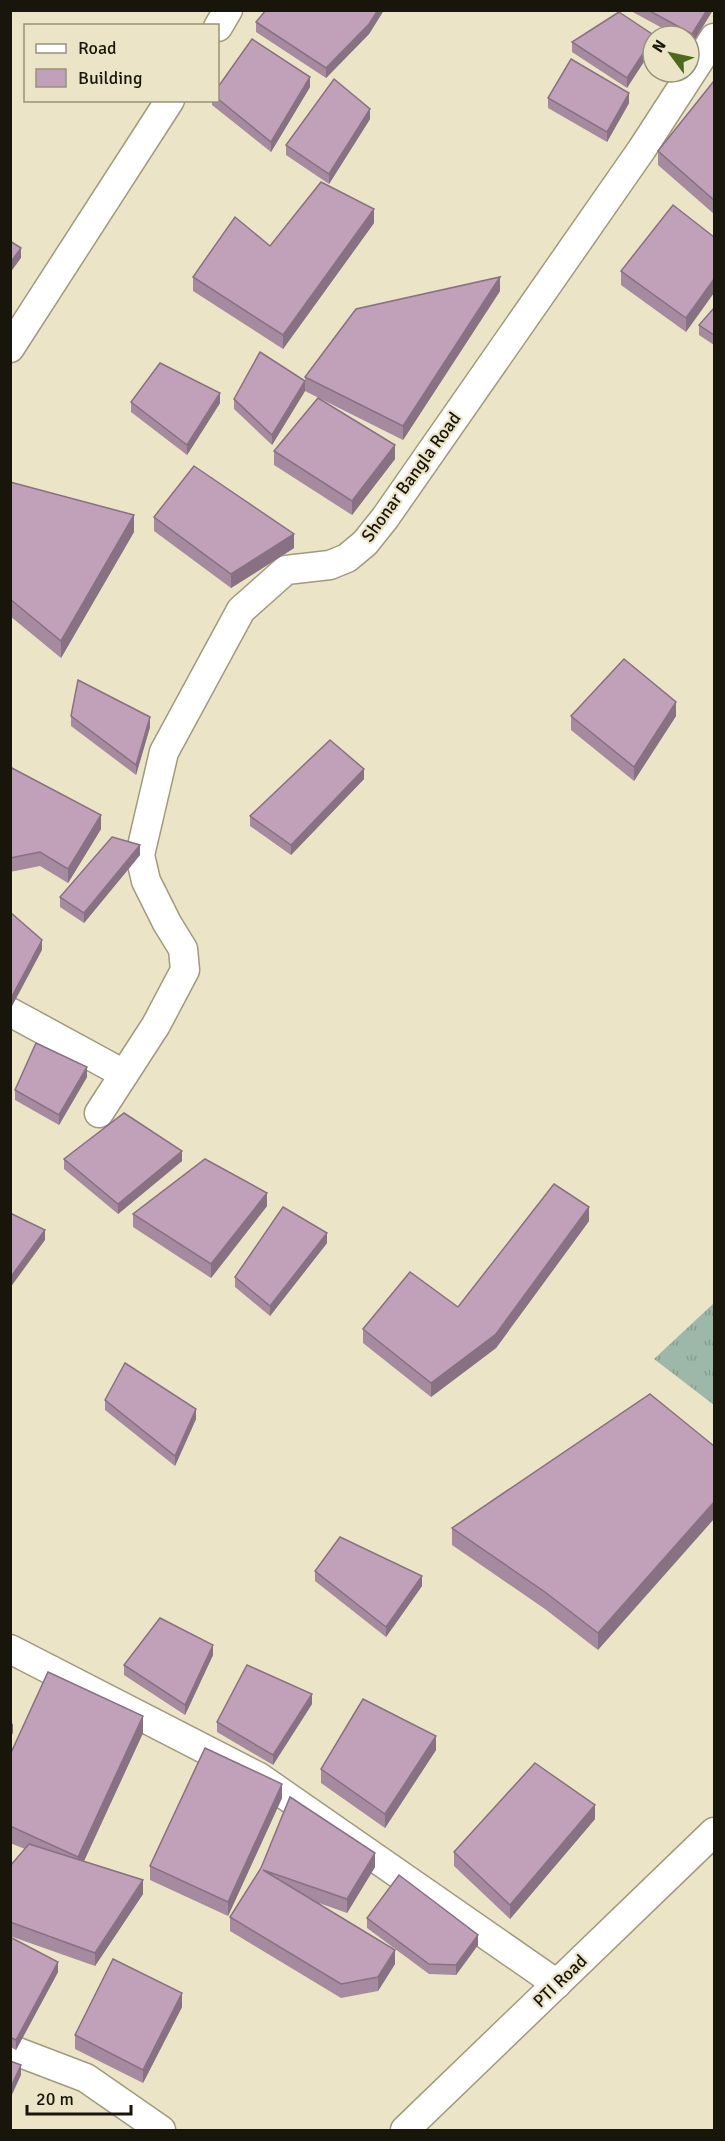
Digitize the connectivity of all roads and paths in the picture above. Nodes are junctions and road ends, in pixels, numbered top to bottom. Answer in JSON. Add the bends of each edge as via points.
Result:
{"nodes":[{"id":1,"x":228,"y":10,"type":"edge"},
{"id":2,"x":219,"y":25,"type":"edge"},
{"id":3,"x":714,"y":38,"type":"edge"},
{"id":4,"x":169,"y":102,"type":"edge"},
{"id":5,"x":10,"y":348,"type":"edge"},
{"id":6,"x":10,"y":1012,"type":"edge"},
{"id":7,"x":124,"y":1074,"type":"junction"},
{"id":8,"x":99,"y":1113,"type":"dead end"},
{"id":9,"x":10,"y":1649,"type":"edge"},
{"id":10,"x":714,"y":1832,"type":"edge"},
{"id":11,"x":557,"y":1984,"type":"junction"},
{"id":12,"x":10,"y":2049,"type":"edge"},
{"id":13,"x":160,"y":2130,"type":"edge"},
{"id":14,"x":405,"y":2130,"type":"edge"}],
"edges":[{"from":1,"to":2,"type":"street"},
{"from":3,"to":7,"type":"street","name":"Shonar Bangla Road","via":[[621,178],[365,543],[347,558],[330,565],[286,570],[241,610],[164,752],[141,855],[146,881],[183,949],[185,970]]},
{"from":4,"to":5,"type":"street"},
{"from":6,"to":7,"type":"street"},
{"from":7,"to":8,"type":"street","name":"Shonar Bangla Road"},
{"from":9,"to":11,"type":"street","via":[[259,1777]]},
{"from":10,"to":11,"type":"street","name":"PTI Road"},
{"from":11,"to":14,"type":"street","name":"PTI Road"},
{"from":12,"to":13,"type":"street","via":[[86,2078]]}]}
